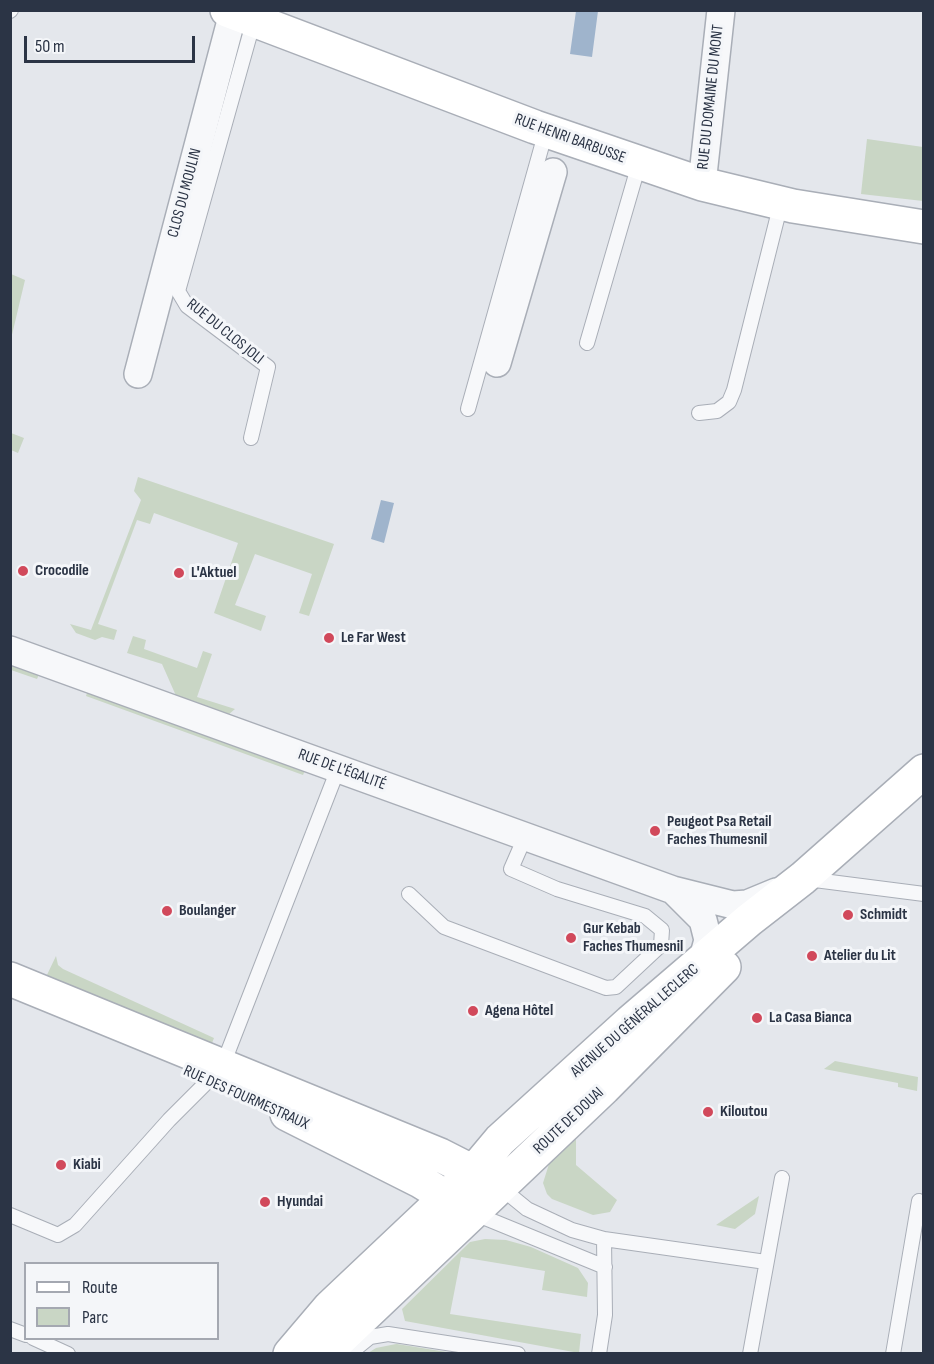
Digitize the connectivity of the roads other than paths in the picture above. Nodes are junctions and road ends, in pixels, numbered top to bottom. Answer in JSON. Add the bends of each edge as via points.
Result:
{"nodes":[{"id":1,"x":721,"y":10,"type":"edge"},
{"id":2,"x":238,"y":14,"type":"edge"},
{"id":3,"x":555,"y":134,"type":"junction"},
{"id":4,"x":639,"y":164,"type":"junction"},
{"id":5,"x":553,"y":172,"type":"joint"},
{"id":6,"x":702,"y":184,"type":"junction"},
{"id":7,"x":781,"y":203,"type":"junction"},
{"id":8,"x":924,"y":227,"type":"edge"},
{"id":9,"x":587,"y":343,"type":"dead end"},
{"id":10,"x":497,"y":363,"type":"dead end"},
{"id":11,"x":138,"y":374,"type":"dead end"},
{"id":12,"x":468,"y":409,"type":"dead end"},
{"id":13,"x":699,"y":413,"type":"dead end"},
{"id":14,"x":251,"y":438,"type":"dead end"},
{"id":15,"x":10,"y":650,"type":"edge"},
{"id":16,"x":338,"y":769,"type":"junction"},
{"id":17,"x":918,"y":776,"type":"edge"},
{"id":18,"x":525,"y":837,"type":"junction"},
{"id":19,"x":803,"y":878,"type":"junction"},
{"id":20,"x":674,"y":890,"type":"junction"},
{"id":21,"x":409,"y":894,"type":"dead end"},
{"id":22,"x":924,"y":894,"type":"edge"},
{"id":23,"x":702,"y":962,"type":"junction"},
{"id":24,"x":10,"y":979,"type":"edge"},
{"id":25,"x":10,"y":1001,"type":"edge"},
{"id":26,"x":215,"y":1074,"type":"junction"},
{"id":27,"x":782,"y":1178,"type":"dead end"},
{"id":28,"x":487,"y":1179,"type":"junction"},
{"id":29,"x":919,"y":1201,"type":"dead end"},
{"id":30,"x":460,"y":1205,"type":"junction"},
{"id":31,"x":10,"y":1215,"type":"edge"},
{"id":32,"x":604,"y":1239,"type":"junction"},
{"id":33,"x":766,"y":1262,"type":"junction"},
{"id":34,"x":605,"y":1267,"type":"junction"},
{"id":35,"x":38,"y":1340,"type":"edge"},
{"id":36,"x":68,"y":1353,"type":"edge"},
{"id":37,"x":290,"y":1353,"type":"edge"},
{"id":38,"x":324,"y":1353,"type":"edge"},
{"id":39,"x":349,"y":1353,"type":"edge"},
{"id":40,"x":518,"y":1353,"type":"edge"},
{"id":41,"x":599,"y":1353,"type":"edge"},
{"id":42,"x":750,"y":1353,"type":"edge"},
{"id":43,"x":893,"y":1353,"type":"edge"}],
"edges":[{"from":1,"to":6,"type":"street","name":"RUE DU DOMAINE DU MONT"},
{"from":2,"to":3,"type":"street","name":"RUE HENRI BARBUSSE"},
{"from":2,"to":11,"type":"street","name":"CLOS DU MOULIN"},
{"from":2,"to":14,"type":"lane","name":"RUE DU CLOS JOLI","via":[[178,291],[187,306],[267,367]]},
{"from":3,"to":4,"type":"street","name":"RUE HENRI BARBUSSE"},
{"from":3,"to":5,"type":"lane"},
{"from":3,"to":12,"type":"lane"},
{"from":4,"to":6,"type":"street","name":"RUE HENRI BARBUSSE"},
{"from":4,"to":9,"type":"lane"},
{"from":5,"to":10,"type":"street"},
{"from":6,"to":7,"type":"street","name":"RUE HENRI BARBUSSE"},
{"from":7,"to":8,"type":"street","name":"RUE HENRI BARBUSSE"},
{"from":7,"to":13,"type":"lane","via":[[734,390],[729,402],[717,411]]},
{"from":15,"to":16,"type":"street","name":"RUE DE L'ÉGALITÉ"},
{"from":16,"to":18,"type":"street","name":"RUE DE L'ÉGALITÉ"},
{"from":16,"to":26,"type":"lane"},
{"from":17,"to":19,"type":"street"},
{"from":18,"to":20,"type":"street","name":"RUE DE L'ÉGALITÉ"},
{"from":18,"to":21,"type":"lane","via":[[512,869],[557,889],[645,916],[662,930],[661,945],[616,987],[606,987],[444,927]]},
{"from":19,"to":20,"type":"street","name":"RUE DE L'ÉGALITÉ","via":[[747,904],[725,904]]},
{"from":19,"to":22,"type":"lane"},
{"from":19,"to":23,"type":"street","name":"AVENUE DU GÉNÉRAL LECLERC"},
{"from":19,"to":28,"type":"street","name":"ROUTE DE DOUAI","via":[[769,922],[670,1025]]},
{"from":20,"to":23,"type":"street","name":"RUE DE L'ÉGALITÉ","via":[[703,920],[708,940]]},
{"from":23,"to":28,"type":"street","name":"AVENUE DU GÉNÉRAL LECLERC","via":[[500,1140]]},
{"from":24,"to":26,"type":"street","name":"RUE DES FOURMESTRAUX"},
{"from":25,"to":26,"type":"street","name":"RUE DES FOURMESTRAUX"},
{"from":26,"to":28,"type":"street","name":"RUE DES FOURMESTRAUX"},
{"from":26,"to":30,"type":"street","name":"RUE DES FOURMESTRAUX"},
{"from":26,"to":31,"type":"lane","via":[[75,1225],[58,1235]]},
{"from":27,"to":33,"type":"lane"},
{"from":28,"to":30,"type":"street","name":"ROUTE DE DOUAI"},
{"from":28,"to":32,"type":"lane","via":[[527,1209],[572,1230]]},
{"from":29,"to":43,"type":"lane"},
{"from":30,"to":34,"type":"lane"},
{"from":30,"to":37,"type":"street","via":[[330,1306]]},
{"from":30,"to":38,"type":"street","name":"ROUTE DE DOUAI"},
{"from":32,"to":33,"type":"lane"},
{"from":32,"to":34,"type":"lane"},
{"from":33,"to":42,"type":"lane"},
{"from":34,"to":41,"type":"lane","via":[[605,1315]]},
{"from":35,"to":36,"type":"lane"},
{"from":39,"to":40,"type":"lane","via":[[370,1337],[388,1334]]}]}
